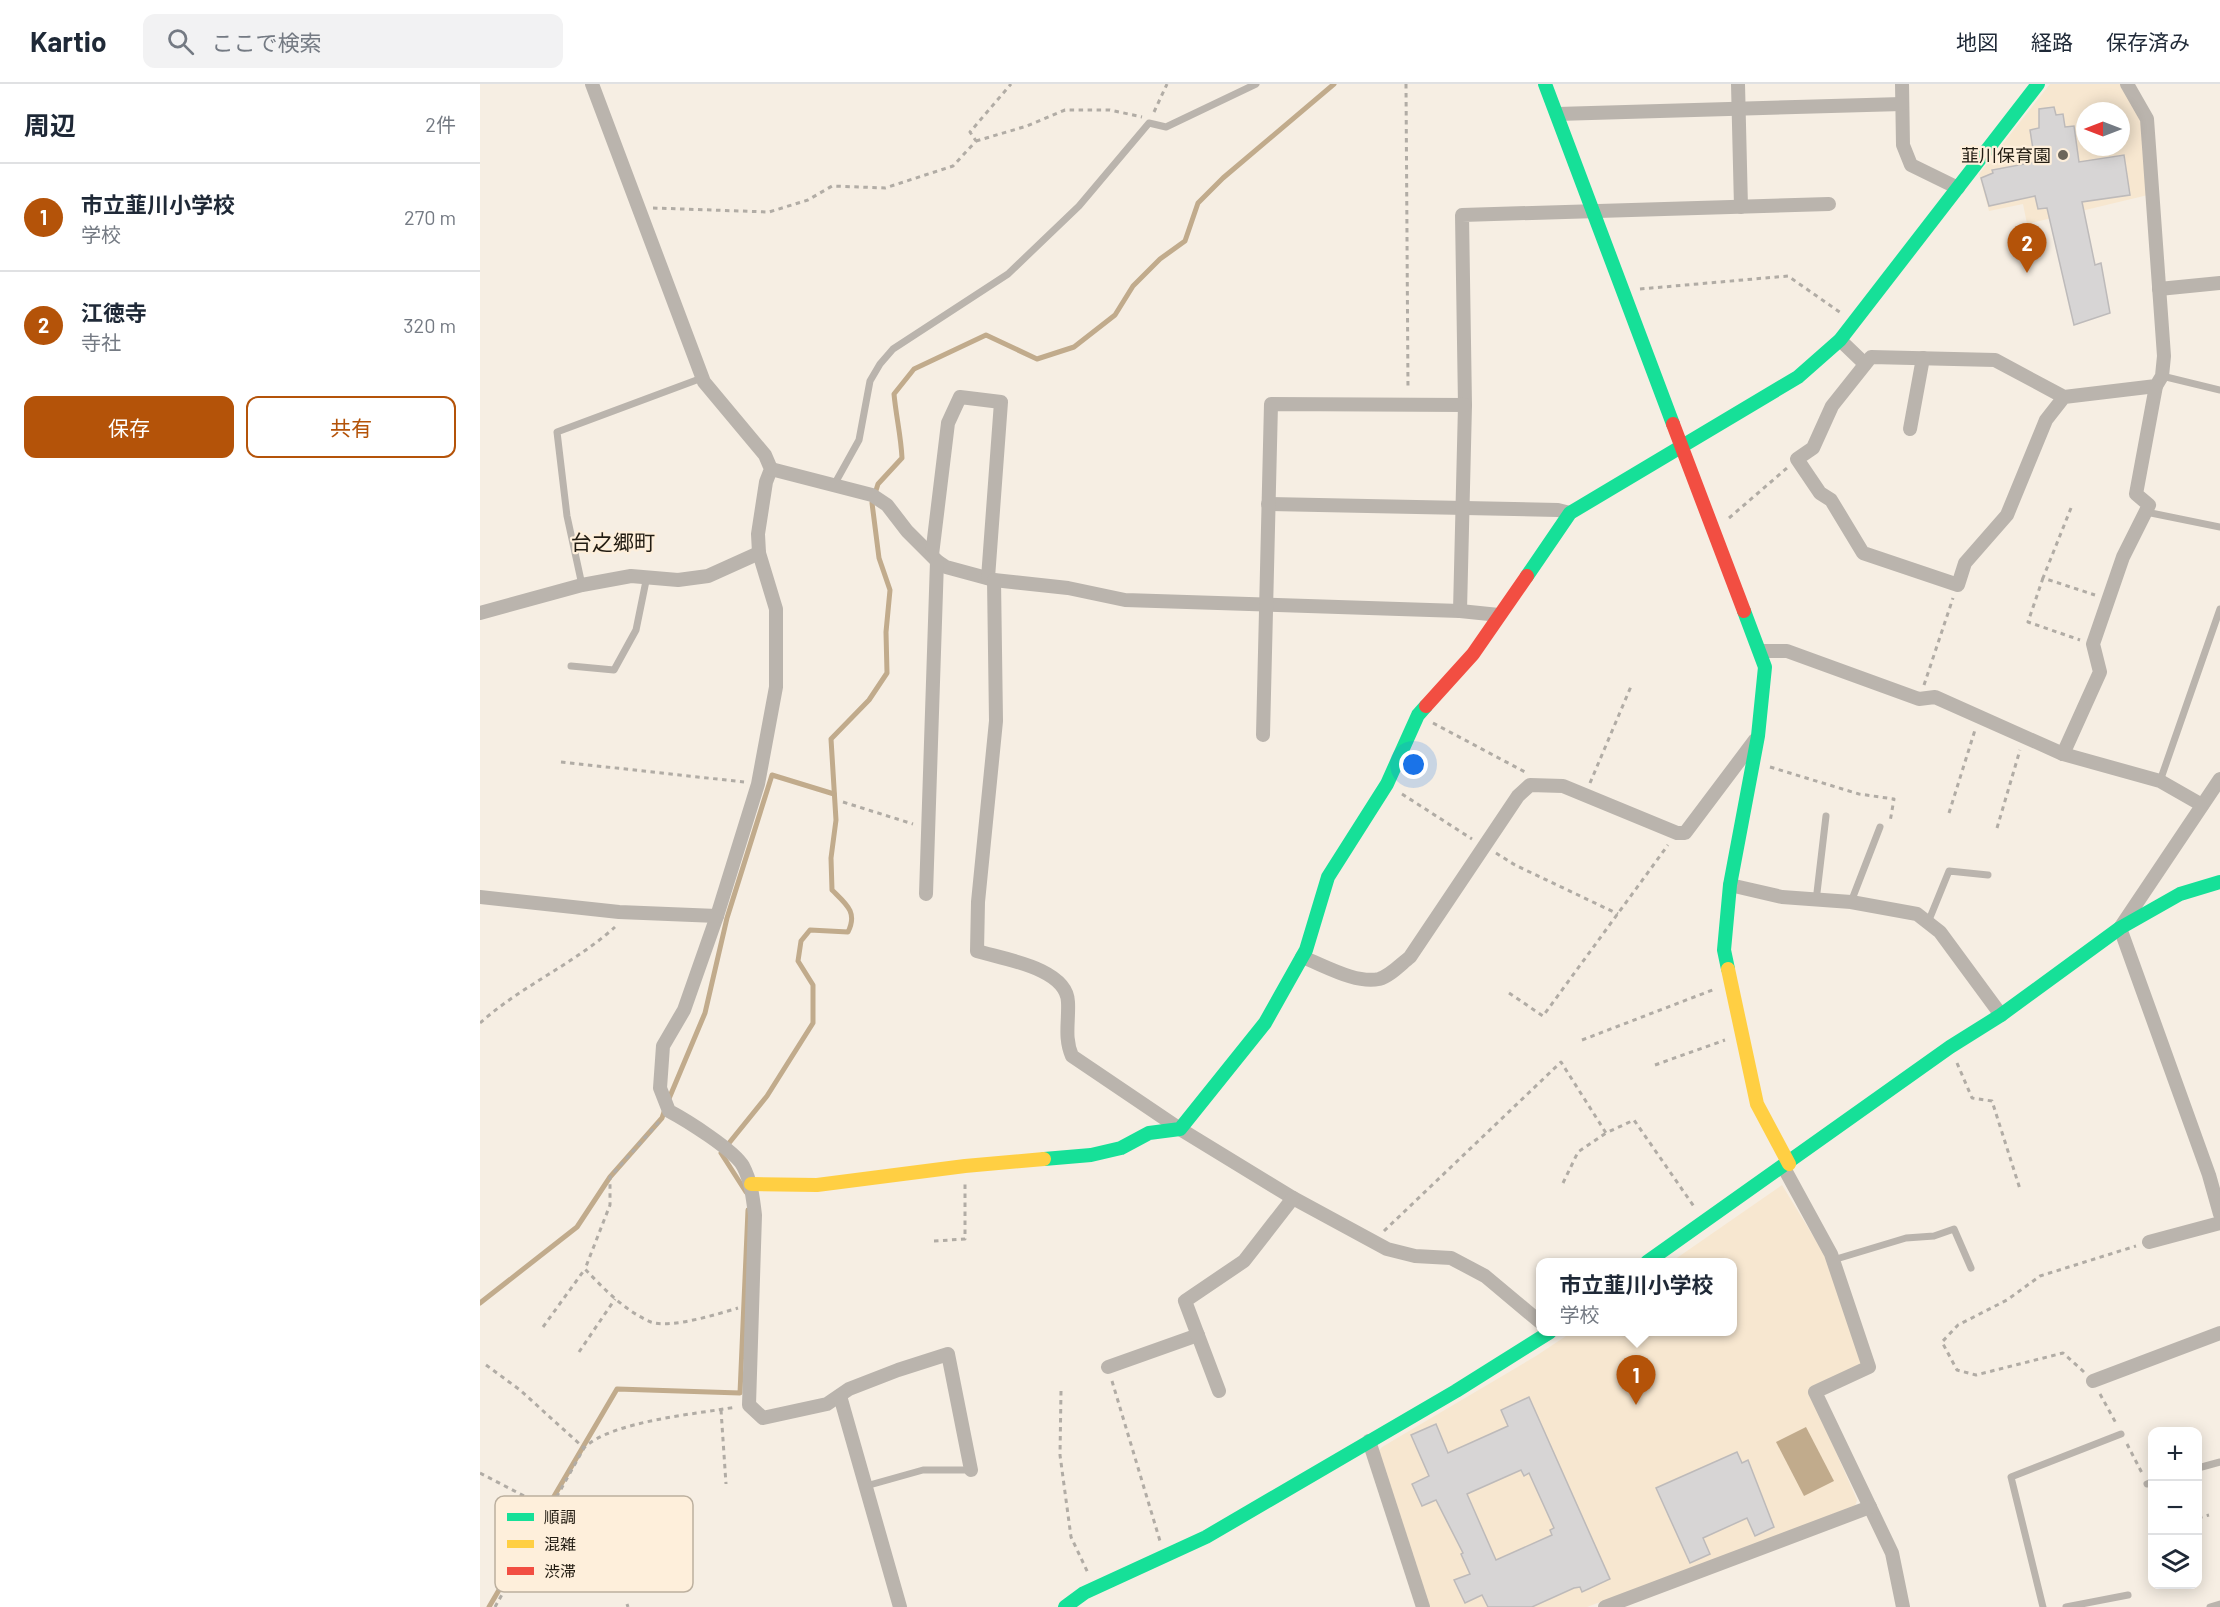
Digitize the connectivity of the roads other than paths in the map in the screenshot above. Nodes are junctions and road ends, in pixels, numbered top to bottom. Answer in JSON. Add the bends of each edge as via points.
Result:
{"nodes":[{"id":1,"x":592,"y":84,"type":"edge"},
{"id":2,"x":1256,"y":84,"type":"edge"},
{"id":3,"x":1545,"y":84,"type":"edge"},
{"id":4,"x":1738,"y":84,"type":"edge"},
{"id":5,"x":1902,"y":84,"type":"edge"},
{"id":6,"x":2038,"y":84,"type":"edge"},
{"id":7,"x":2127,"y":84,"type":"edge"},
{"id":8,"x":1902,"y":104,"type":"junction"},
{"id":9,"x":1739,"y":107,"type":"junction"},
{"id":10,"x":1557,"y":114,"type":"junction"},
{"id":11,"x":1958,"y":188,"type":"junction"},
{"id":12,"x":1829,"y":204,"type":"dead end"},
{"id":13,"x":1741,"y":207,"type":"junction"},
{"id":14,"x":1593,"y":210,"type":"junction"},
{"id":15,"x":2220,"y":283,"type":"edge"},
{"id":16,"x":2159,"y":288,"type":"junction"},
{"id":17,"x":1840,"y":340,"type":"junction"},
{"id":18,"x":1923,"y":358,"type":"junction"},
{"id":19,"x":1866,"y":364,"type":"junction"},
{"id":20,"x":702,"y":378,"type":"junction"},
{"id":21,"x":2159,"y":381,"type":"junction"},
{"id":22,"x":2220,"y":390,"type":"edge"},
{"id":23,"x":2064,"y":397,"type":"junction"},
{"id":24,"x":1465,"y":405,"type":"junction"},
{"id":25,"x":1910,"y":429,"type":"dead end"},
{"id":26,"x":1682,"y":445,"type":"junction"},
{"id":27,"x":771,"y":469,"type":"junction"},
{"id":28,"x":834,"y":485,"type":"junction"},
{"id":29,"x":1268,"y":504,"type":"junction"},
{"id":30,"x":1463,"y":508,"type":"junction"},
{"id":31,"x":2146,"y":512,"type":"junction"},
{"id":32,"x":1570,"y":513,"type":"junction"},
{"id":33,"x":2220,"y":526,"type":"edge"},
{"id":34,"x":759,"y":553,"type":"junction"},
{"id":35,"x":935,"y":558,"type":"junction"},
{"id":36,"x":648,"y":576,"type":"junction"},
{"id":37,"x":991,"y":579,"type":"junction"},
{"id":38,"x":582,"y":585,"type":"junction"},
{"id":39,"x":1264,"y":605,"type":"junction"},
{"id":40,"x":2220,"y":609,"type":"edge"},
{"id":41,"x":1460,"y":611,"type":"junction"},
{"id":42,"x":480,"y":613,"type":"edge"},
{"id":43,"x":1499,"y":615,"type":"junction"},
{"id":44,"x":1761,"y":651,"type":"junction"},
{"id":45,"x":571,"y":666,"type":"dead end"},
{"id":46,"x":1263,"y":735,"type":"dead end"},
{"id":47,"x":1758,"y":736,"type":"junction"},
{"id":48,"x":2063,"y":754,"type":"junction"},
{"id":49,"x":2220,"y":779,"type":"edge"},
{"id":50,"x":2160,"y":781,"type":"junction"},
{"id":51,"x":2202,"y":805,"type":"junction"},
{"id":52,"x":1826,"y":816,"type":"dead end"},
{"id":53,"x":1880,"y":827,"type":"dead end"},
{"id":54,"x":1988,"y":876,"type":"dead end"},
{"id":55,"x":2220,"y":882,"type":"edge"},
{"id":56,"x":1730,"y":885,"type":"junction"},
{"id":57,"x":926,"y":894,"type":"dead end"},
{"id":58,"x":480,"y":897,"type":"edge"},
{"id":59,"x":1816,"y":901,"type":"junction"},
{"id":60,"x":1851,"y":902,"type":"junction"},
{"id":61,"x":717,"y":916,"type":"junction"},
{"id":62,"x":1929,"y":920,"type":"junction"},
{"id":63,"x":2120,"y":928,"type":"junction"},
{"id":64,"x":1302,"y":957,"type":"junction"},
{"id":65,"x":2001,"y":1015,"type":"junction"},
{"id":66,"x":1180,"y":1129,"type":"junction"},
{"id":67,"x":1786,"y":1166,"type":"junction"},
{"id":68,"x":2214,"y":1173,"type":"edge"},
{"id":69,"x":751,"y":1184,"type":"junction"},
{"id":70,"x":1293,"y":1198,"type":"junction"},
{"id":71,"x":2220,"y":1214,"type":"edge"},
{"id":72,"x":2220,"y":1223,"type":"edge"},
{"id":73,"x":2149,"y":1242,"type":"road end"},
{"id":74,"x":1654,"y":1258,"type":"edge"},
{"id":75,"x":1833,"y":1260,"type":"junction"},
{"id":76,"x":1971,"y":1268,"type":"dead end"},
{"id":77,"x":1536,"y":1319,"type":"edge"},
{"id":78,"x":2220,"y":1333,"type":"edge"},
{"id":79,"x":1198,"y":1335,"type":"junction"},
{"id":80,"x":1544,"y":1336,"type":"edge"},
{"id":81,"x":1108,"y":1367,"type":"road end"},
{"id":82,"x":2093,"y":1381,"type":"road end"},
{"id":83,"x":1219,"y":1391,"type":"dead end"},
{"id":84,"x":840,"y":1396,"type":"junction"},
{"id":85,"x":2121,"y":1434,"type":"road end"},
{"id":86,"x":1369,"y":1441,"type":"junction"},
{"id":87,"x":2220,"y":1462,"type":"edge"},
{"id":88,"x":2202,"y":1467,"type":"edge"},
{"id":89,"x":971,"y":1470,"type":"joint"},
{"id":90,"x":866,"y":1486,"type":"junction"},
{"id":91,"x":1870,"y":1507,"type":"junction"},
{"id":92,"x":2127,"y":1595,"type":"dead end"},
{"id":93,"x":2220,"y":1604,"type":"edge"},
{"id":94,"x":1612,"y":1606,"type":"edge"},
{"id":95,"x":900,"y":1607,"type":"edge"},
{"id":96,"x":1065,"y":1607,"type":"edge"},
{"id":97,"x":1424,"y":1607,"type":"edge"},
{"id":98,"x":1903,"y":1607,"type":"edge"},
{"id":99,"x":2043,"y":1607,"type":"edge"},
{"id":100,"x":2066,"y":1607,"type":"edge"},
{"id":101,"x":2210,"y":1607,"type":"edge"}],
"edges":[{"from":1,"to":20,"type":"street"},
{"from":2,"to":28,"type":"lane","via":[[1166,127],[1149,123],[1079,206],[1008,273],[893,349],[870,381],[859,440]]},
{"from":3,"to":10,"type":"street"},
{"from":4,"to":9,"type":"street"},
{"from":5,"to":8,"type":"street"},
{"from":6,"to":11,"type":"street"},
{"from":7,"to":16,"type":"street","via":[[2147,118]]},
{"from":8,"to":9,"type":"street"},
{"from":8,"to":11,"type":"street","via":[[1903,145],[1911,165]]},
{"from":9,"to":10,"type":"street"},
{"from":9,"to":13,"type":"street"},
{"from":10,"to":14,"type":"street"},
{"from":11,"to":17,"type":"street"},
{"from":12,"to":13,"type":"street"},
{"from":13,"to":14,"type":"street"},
{"from":14,"to":24,"type":"street","via":[[1462,215]]},
{"from":14,"to":26,"type":"street"},
{"from":15,"to":16,"type":"street"},
{"from":16,"to":21,"type":"street","via":[[2164,356]]},
{"from":17,"to":19,"type":"street"},
{"from":17,"to":26,"type":"street","via":[[1798,377]]},
{"from":18,"to":19,"type":"street","via":[[1871,357]]},
{"from":18,"to":23,"type":"street","via":[[1995,360]]},
{"from":18,"to":25,"type":"street"},
{"from":19,"to":23,"type":"street","via":[[1832,406],[1813,447],[1797,459],[1820,493],[1831,500],[1863,553],[1958,585],[1965,563],[2007,515],[2046,420]]},
{"from":20,"to":27,"type":"street","via":[[765,455]]},
{"from":20,"to":38,"type":"lane","via":[[557,432],[567,516]]},
{"from":21,"to":22,"type":"lane"},
{"from":21,"to":23,"type":"street"},
{"from":21,"to":31,"type":"street","via":[[2136,494],[2149,505]]},
{"from":24,"to":29,"type":"street","via":[[1271,404]]},
{"from":24,"to":30,"type":"street"},
{"from":26,"to":32,"type":"street"},
{"from":26,"to":44,"type":"street"},
{"from":27,"to":28,"type":"street"},
{"from":27,"to":34,"type":"street","via":[[758,534]]},
{"from":28,"to":35,"type":"street","via":[[872,495],[887,505]]},
{"from":29,"to":30,"type":"street"},
{"from":29,"to":39,"type":"street"},
{"from":30,"to":32,"type":"street"},
{"from":30,"to":41,"type":"street"},
{"from":31,"to":33,"type":"lane"},
{"from":31,"to":48,"type":"street","via":[[2123,557],[2093,644],[2100,672]]},
{"from":32,"to":43,"type":"street"},
{"from":34,"to":36,"type":"street","via":[[708,576],[678,580]]},
{"from":34,"to":61,"type":"street","via":[[776,609],[776,687],[758,784]]},
{"from":35,"to":37,"type":"street","via":[[946,567]]},
{"from":35,"to":37,"type":"street","via":[[948,423],[960,397],[1000,402]]},
{"from":35,"to":57,"type":"street"},
{"from":36,"to":38,"type":"street"},
{"from":36,"to":45,"type":"lane","via":[[636,630],[614,670]]},
{"from":37,"to":39,"type":"street","via":[[1068,588],[1125,600]]},
{"from":37,"to":66,"type":"street","via":[[996,721],[978,902],[977,951],[1052,974],[1069,999],[1066,1042],[1072,1056]]},
{"from":38,"to":42,"type":"street"},
{"from":39,"to":41,"type":"street"},
{"from":39,"to":46,"type":"street"},
{"from":40,"to":50,"type":"lane"},
{"from":41,"to":43,"type":"street"},
{"from":43,"to":64,"type":"street","via":[[1473,654],[1418,715],[1387,784],[1328,877]]},
{"from":44,"to":47,"type":"street","via":[[1765,668]]},
{"from":44,"to":48,"type":"street","via":[[1787,651],[1919,699],[1935,698]]},
{"from":47,"to":56,"type":"street"},
{"from":47,"to":64,"type":"street","via":[[1684,833],[1563,786],[1530,784],[1410,957],[1381,979],[1367,980]]},
{"from":48,"to":50,"type":"street"},
{"from":49,"to":51,"type":"street"},
{"from":50,"to":51,"type":"street"},
{"from":51,"to":63,"type":"street"},
{"from":52,"to":59,"type":"lane"},
{"from":53,"to":60,"type":"lane"},
{"from":54,"to":62,"type":"lane","via":[[1949,871]]},
{"from":55,"to":63,"type":"street","via":[[2180,894]]},
{"from":56,"to":59,"type":"street"},
{"from":56,"to":67,"type":"street","via":[[1724,950],[1757,1104]]},
{"from":58,"to":61,"type":"street","via":[[626,912]]},
{"from":59,"to":60,"type":"street"},
{"from":60,"to":62,"type":"street","via":[[1917,914]]},
{"from":61,"to":69,"type":"street","via":[[684,1010],[663,1046],[660,1088],[669,1111],[692,1123],[742,1163]]},
{"from":62,"to":65,"type":"street"},
{"from":63,"to":65,"type":"street"},
{"from":63,"to":68,"type":"street"},
{"from":64,"to":66,"type":"street","via":[[1265,1023]]},
{"from":65,"to":67,"type":"street","via":[[1950,1047]]},
{"from":66,"to":69,"type":"street","via":[[1149,1134],[1121,1148],[1091,1155],[817,1185]]},
{"from":66,"to":70,"type":"street"},
{"from":67,"to":74,"type":"street"},
{"from":67,"to":75,"type":"street"},
{"from":68,"to":71,"type":"street"},
{"from":69,"to":84,"type":"street","via":[[755,1215],[749,1405],[764,1418],[827,1404]]},
{"from":70,"to":77,"type":"street","via":[[1372,1243],[1415,1256],[1451,1258],[1485,1276]]},
{"from":70,"to":79,"type":"street","via":[[1244,1261],[1185,1301]]},
{"from":72,"to":73,"type":"street"},
{"from":75,"to":76,"type":"lane","via":[[1906,1238],[1934,1236],[1954,1229]]},
{"from":75,"to":91,"type":"street","via":[[1869,1367],[1815,1392]]},
{"from":78,"to":82,"type":"street"},
{"from":79,"to":81,"type":"street"},
{"from":79,"to":83,"type":"street"},
{"from":80,"to":86,"type":"street"},
{"from":84,"to":89,"type":"street","via":[[898,1370],[948,1354]]},
{"from":84,"to":90,"type":"street"},
{"from":85,"to":99,"type":"lane","via":[[2011,1477]]},
{"from":86,"to":96,"type":"street","via":[[1206,1537],[1095,1588]]},
{"from":86,"to":97,"type":"street"},
{"from":87,"to":88,"type":"lane"},
{"from":89,"to":90,"type":"lane","via":[[923,1470]]},
{"from":90,"to":95,"type":"street"},
{"from":91,"to":94,"type":"street"},
{"from":91,"to":98,"type":"street","via":[[1892,1552]]},
{"from":92,"to":100,"type":"lane"},
{"from":93,"to":101,"type":"lane"}]}
